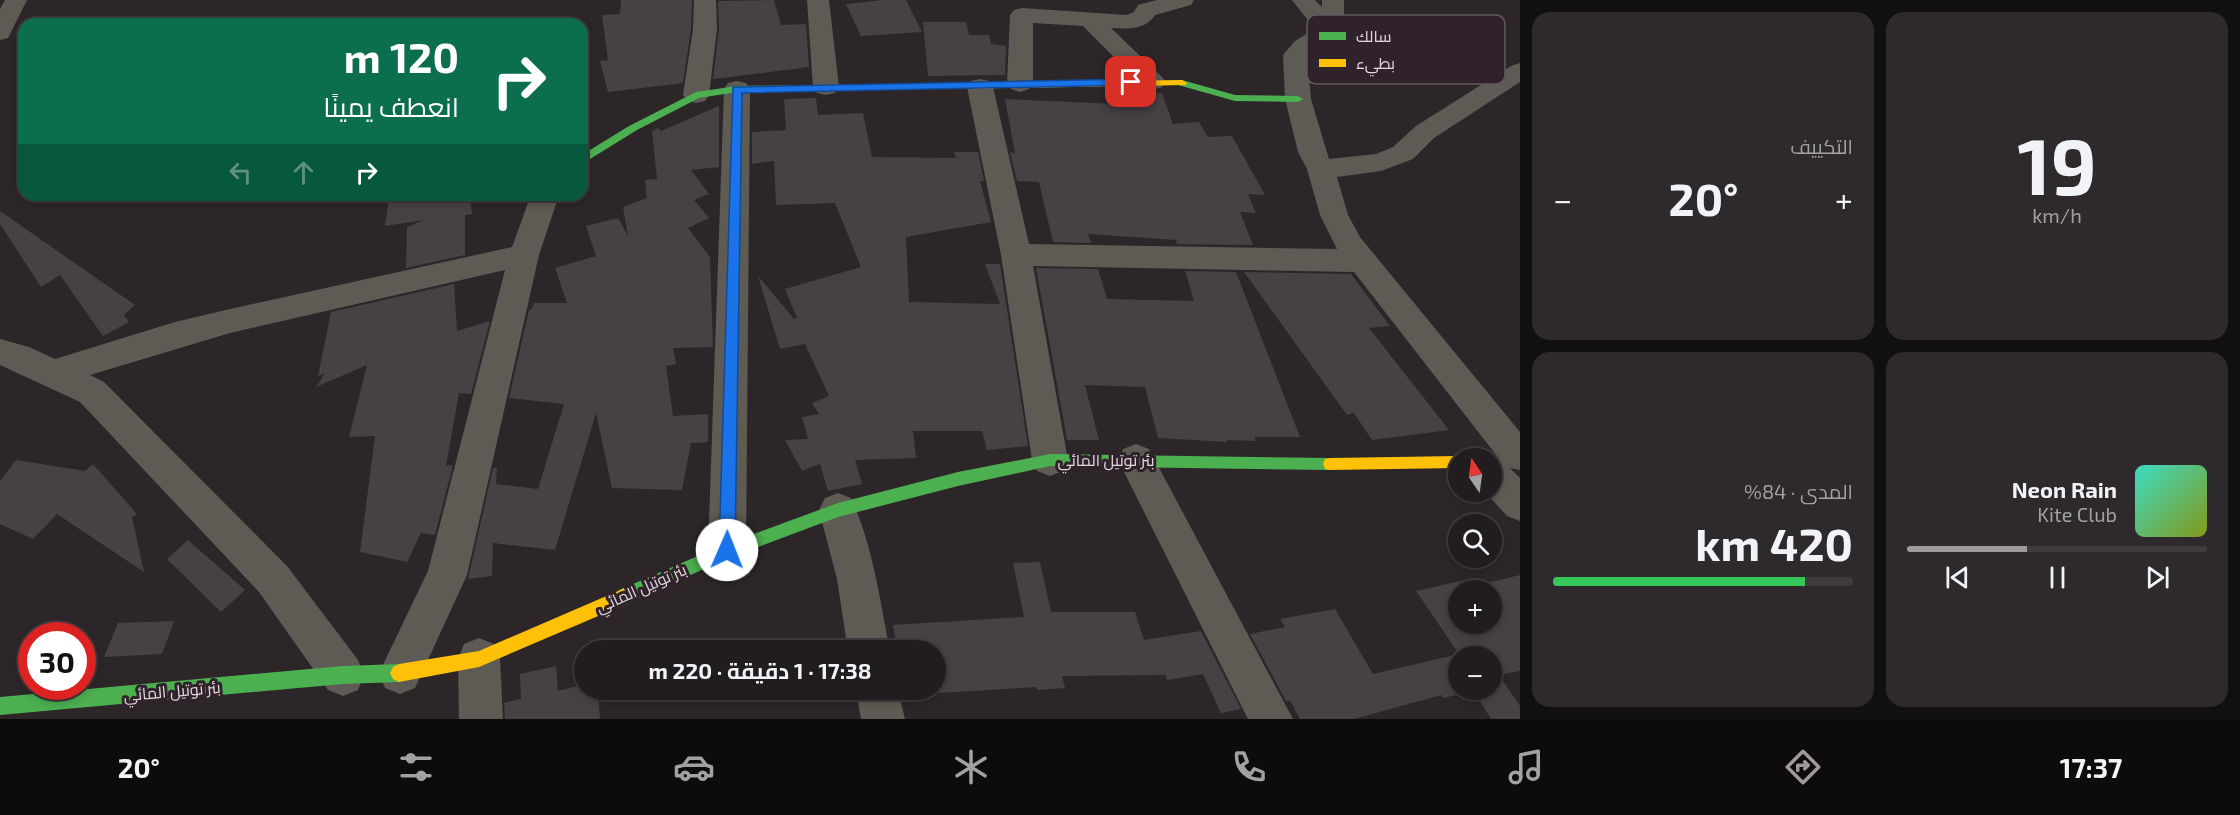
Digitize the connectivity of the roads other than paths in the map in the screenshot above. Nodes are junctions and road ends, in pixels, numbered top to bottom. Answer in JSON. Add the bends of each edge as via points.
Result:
{"nodes":[{"id":1,"x":16,"y":0,"type":"edge"},
{"id":2,"x":705,"y":0,"type":"edge"},
{"id":3,"x":818,"y":0,"type":"edge"},
{"id":4,"x":1183,"y":0,"type":"edge"},
{"id":5,"x":1303,"y":0,"type":"edge"},
{"id":6,"x":1333,"y":0,"type":"edge"},
{"id":7,"x":1316,"y":15,"type":"edge"},
{"id":8,"x":1334,"y":15,"type":"edge"},
{"id":9,"x":1092,"y":22,"type":"junction"},
{"id":10,"x":0,"y":33,"type":"edge"},
{"id":11,"x":1307,"y":44,"type":"edge"},
{"id":12,"x":1520,"y":71,"type":"edge"},
{"id":13,"x":1505,"y":81,"type":"edge"},
{"id":14,"x":1153,"y":82,"type":"junction"},
{"id":15,"x":1020,"y":84,"type":"junction"},
{"id":16,"x":1500,"y":84,"type":"edge"},
{"id":17,"x":826,"y":87,"type":"junction"},
{"id":18,"x":980,"y":87,"type":"junction"},
{"id":19,"x":737,"y":89,"type":"junction"},
{"id":20,"x":696,"y":95,"type":"junction"},
{"id":21,"x":1298,"y":99,"type":"junction"},
{"id":22,"x":588,"y":156,"type":"edge"},
{"id":23,"x":1320,"y":169,"type":"junction"},
{"id":24,"x":543,"y":201,"type":"edge"},
{"id":25,"x":524,"y":255,"type":"junction"},
{"id":26,"x":1016,"y":255,"type":"junction"},
{"id":27,"x":1361,"y":261,"type":"junction"},
{"id":28,"x":0,"y":352,"type":"edge"},
{"id":29,"x":51,"y":374,"type":"junction"},
{"id":30,"x":1136,"y":459,"type":"junction"},
{"id":31,"x":1050,"y":460,"type":"junction"},
{"id":32,"x":1505,"y":461,"type":"edge"},
{"id":33,"x":1448,"y":462,"type":"edge"},
{"id":34,"x":1520,"y":504,"type":"edge"},
{"id":35,"x":838,"y":510,"type":"junction"},
{"id":36,"x":727,"y":550,"type":"junction"},
{"id":37,"x":867,"y":640,"type":"edge"},
{"id":38,"x":479,"y":659,"type":"junction"},
{"id":39,"x":400,"y":673,"type":"junction"},
{"id":40,"x":343,"y":675,"type":"junction"},
{"id":41,"x":879,"y":700,"type":"edge"},
{"id":42,"x":0,"y":706,"type":"edge"},
{"id":43,"x":481,"y":719,"type":"edge"},
{"id":44,"x":883,"y":719,"type":"edge"},
{"id":45,"x":1271,"y":719,"type":"edge"}],
"edges":[{"from":1,"to":10,"type":"street"},
{"from":2,"to":20,"type":"street"},
{"from":3,"to":17,"type":"street"},
{"from":4,"to":9,"type":"street","via":[[1146,10],[1130,22]]},
{"from":5,"to":7,"type":"street"},
{"from":6,"to":8,"type":"street"},
{"from":9,"to":14,"type":"street"},
{"from":9,"to":15,"type":"street","via":[[1022,15]]},
{"from":11,"to":21,"type":"street","via":[[1295,55]]},
{"from":12,"to":13,"type":"street"},
{"from":14,"to":15,"type":"street"},
{"from":14,"to":21,"type":"street","via":[[1194,84],[1235,98]]},
{"from":15,"to":18,"type":"street"},
{"from":16,"to":23,"type":"street","via":[[1425,132],[1403,153],[1372,164]]},
{"from":17,"to":18,"type":"street"},
{"from":17,"to":19,"type":"street"},
{"from":18,"to":26,"type":"street"},
{"from":19,"to":20,"type":"street"},
{"from":19,"to":36,"type":"street"},
{"from":20,"to":22,"type":"street"},
{"from":21,"to":23,"type":"street"},
{"from":23,"to":27,"type":"street","via":[[1334,215]]},
{"from":24,"to":25,"type":"street"},
{"from":25,"to":29,"type":"street","via":[[230,321]]},
{"from":25,"to":39,"type":"street","via":[[447,575]]},
{"from":26,"to":27,"type":"street"},
{"from":26,"to":31,"type":"street"},
{"from":27,"to":32,"type":"street"},
{"from":28,"to":29,"type":"street","via":[[17,356]]},
{"from":29,"to":40,"type":"street","via":[[92,392],[273,579]]},
{"from":30,"to":31,"type":"street","name":"بئر توتيل المائي"},
{"from":30,"to":33,"type":"street","name":"بئر توتيل المائي","via":[[1284,465]]},
{"from":30,"to":45,"type":"street"},
{"from":31,"to":35,"type":"street","name":"بئر توتيل المائي"},
{"from":32,"to":34,"type":"street"},
{"from":35,"to":36,"type":"street","name":"بئر توتيل المائي"},
{"from":35,"to":37,"type":"street","via":[[857,579]]},
{"from":36,"to":38,"type":"street","name":"بئر توتيل المائي"},
{"from":38,"to":39,"type":"street","name":"بئر توتيل المائي"},
{"from":38,"to":43,"type":"street"},
{"from":39,"to":40,"type":"street","name":"بئر توتيل المائي"},
{"from":40,"to":42,"type":"street","name":"بئر توتيل المائي"},
{"from":41,"to":44,"type":"street"}]}
